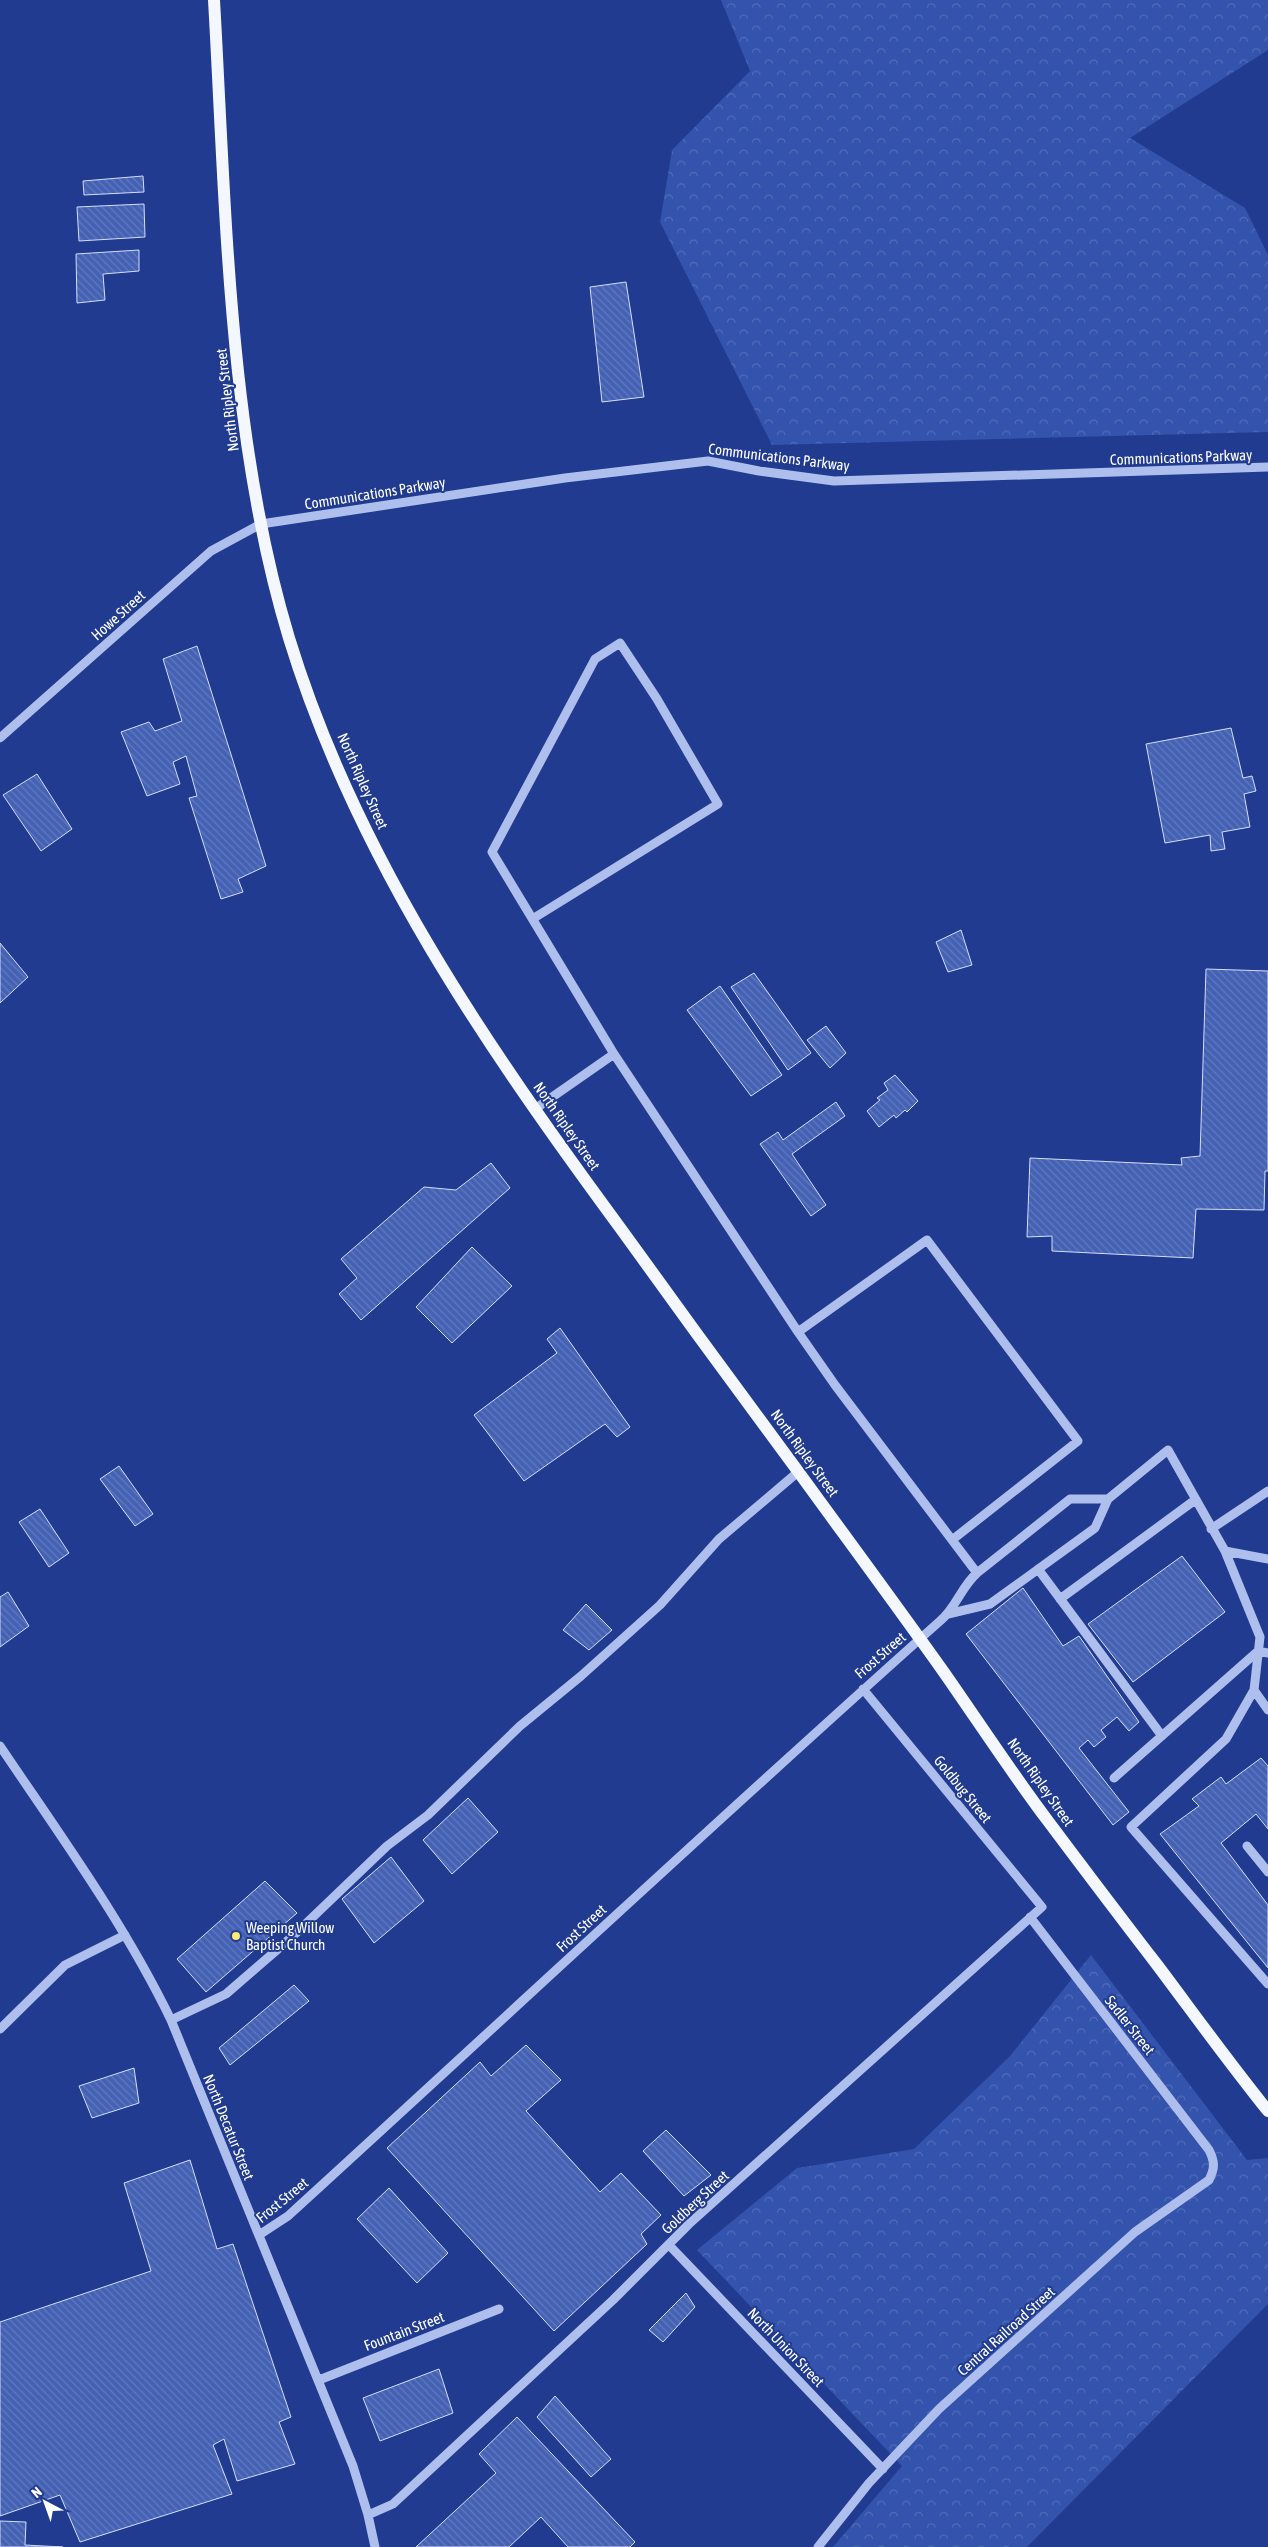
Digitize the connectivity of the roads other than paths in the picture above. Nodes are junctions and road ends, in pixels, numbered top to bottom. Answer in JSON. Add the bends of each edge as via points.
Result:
{"nodes":[{"id":1,"x":214,"y":0,"type":"edge"},
{"id":2,"x":1268,"y":467,"type":"edge"},
{"id":3,"x":261,"y":524,"type":"junction"},
{"id":4,"x":0,"y":738,"type":"edge"},
{"id":5,"x":534,"y":918,"type":"junction"},
{"id":6,"x":614,"y":1054,"type":"junction"},
{"id":7,"x":535,"y":1109,"type":"junction"},
{"id":8,"x":798,"y":1332,"type":"junction"},
{"id":9,"x":798,"y":1472,"type":"junction"},
{"id":10,"x":1266,"y":1496,"type":"edge"},
{"id":11,"x":1108,"y":1499,"type":"junction"},
{"id":12,"x":1195,"y":1500,"type":"junction"},
{"id":13,"x":1211,"y":1529,"type":"junction"},
{"id":14,"x":952,"y":1540,"type":"junction"},
{"id":15,"x":1225,"y":1550,"type":"junction"},
{"id":16,"x":1268,"y":1559,"type":"edge"},
{"id":17,"x":1038,"y":1569,"type":"junction"},
{"id":18,"x":977,"y":1573,"type":"junction"},
{"id":19,"x":1060,"y":1599,"type":"junction"},
{"id":20,"x":948,"y":1614,"type":"junction"},
{"id":21,"x":920,"y":1639,"type":"junction"},
{"id":22,"x":1258,"y":1651,"type":"junction"},
{"id":23,"x":1268,"y":1653,"type":"edge"},
{"id":24,"x":862,"y":1689,"type":"junction"},
{"id":25,"x":1254,"y":1690,"type":"junction"},
{"id":26,"x":1268,"y":1710,"type":"edge"},
{"id":27,"x":1162,"y":1736,"type":"junction"},
{"id":28,"x":0,"y":1746,"type":"edge"},
{"id":29,"x":1114,"y":1778,"type":"dead end"},
{"id":30,"x":1247,"y":1846,"type":"dead end"},
{"id":31,"x":1268,"y":1872,"type":"edge"},
{"id":32,"x":1042,"y":1907,"type":"joint"},
{"id":33,"x":1030,"y":1917,"type":"junction"},
{"id":34,"x":125,"y":1935,"type":"junction"},
{"id":35,"x":1268,"y":1984,"type":"edge"},
{"id":36,"x":171,"y":2020,"type":"junction"},
{"id":37,"x":0,"y":2029,"type":"edge"},
{"id":38,"x":1268,"y":2111,"type":"edge"},
{"id":39,"x":1209,"y":2150,"type":"joint"},
{"id":40,"x":259,"y":2236,"type":"junction"},
{"id":41,"x":669,"y":2245,"type":"junction"},
{"id":42,"x":499,"y":2308,"type":"dead end"},
{"id":43,"x":318,"y":2380,"type":"junction"},
{"id":44,"x":883,"y":2469,"type":"junction"},
{"id":45,"x":368,"y":2515,"type":"junction"},
{"id":46,"x":375,"y":2547,"type":"edge"},
{"id":47,"x":818,"y":2547,"type":"edge"}],
"edges":[{"from":1,"to":3,"type":"main road","name":"North Ripley Street","via":[[228,250],[242,404]]},
{"from":2,"to":3,"type":"street","name":"Communications Parkway","via":[[834,481],[708,461],[565,478]]},
{"from":3,"to":4,"type":"street","name":"Howe Street","via":[[211,551]]},
{"from":3,"to":7,"type":"main road","name":"North Ripley Street","via":[[271,575],[291,643],[312,704],[356,809],[407,910],[484,1036]]},
{"from":5,"to":5,"type":"street","via":[[492,852],[595,659],[620,643],[718,804]]},
{"from":5,"to":6,"type":"street"},
{"from":6,"to":7,"type":"street"},
{"from":6,"to":8,"type":"street"},
{"from":7,"to":9,"type":"main road","name":"North Ripley Street"},
{"from":8,"to":14,"type":"street"},
{"from":8,"to":14,"type":"street","via":[[927,1240],[1078,1441]]},
{"from":9,"to":21,"type":"main road","name":"North Ripley Street"},
{"from":9,"to":36,"type":"street","via":[[719,1539],[660,1605],[520,1726],[293,1936],[226,1994]]},
{"from":10,"to":13,"type":"street"},
{"from":11,"to":12,"type":"street","via":[[1168,1450]]},
{"from":11,"to":17,"type":"street","via":[[1095,1528]]},
{"from":11,"to":18,"type":"street","via":[[1070,1499]]},
{"from":12,"to":13,"type":"street"},
{"from":12,"to":19,"type":"street"},
{"from":13,"to":15,"type":"street"},
{"from":14,"to":18,"type":"street"},
{"from":15,"to":16,"type":"street"},
{"from":15,"to":22,"type":"street","via":[[1260,1637]]},
{"from":17,"to":19,"type":"street"},
{"from":17,"to":20,"type":"street","via":[[990,1604]]},
{"from":18,"to":20,"type":"street","via":[[966,1583]]},
{"from":19,"to":27,"type":"street"},
{"from":20,"to":21,"type":"street","name":"Frost Street"},
{"from":21,"to":24,"type":"street","name":"Frost Street"},
{"from":21,"to":38,"type":"main road","name":"North Ripley Street","via":[[1044,1816]]},
{"from":22,"to":23,"type":"street"},
{"from":22,"to":25,"type":"street"},
{"from":22,"to":27,"type":"street"},
{"from":24,"to":32,"type":"street","name":"Goldbug Street"},
{"from":24,"to":40,"type":"street","name":"Frost Street","via":[[288,2216]]},
{"from":25,"to":26,"type":"street"},
{"from":25,"to":35,"type":"street","via":[[1226,1739],[1130,1827]]},
{"from":27,"to":29,"type":"street"},
{"from":28,"to":34,"type":"street","name":"North Decatur Street"},
{"from":30,"to":31,"type":"street"},
{"from":32,"to":33,"type":"street","name":"Goldberg Street"},
{"from":33,"to":39,"type":"street","name":"Sadler Street"},
{"from":33,"to":41,"type":"street","name":"Goldberg Street"},
{"from":34,"to":36,"type":"street","name":"North Decatur Street","via":[[149,1974]]},
{"from":34,"to":37,"type":"street","via":[[65,1965]]},
{"from":36,"to":40,"type":"street","name":"North Decatur Street"},
{"from":39,"to":44,"type":"street","name":"Central Railroad Street","via":[[1214,2159],[1214,2169],[1209,2180],[1135,2232],[939,2409]]},
{"from":40,"to":43,"type":"street","name":"North Decatur Street"},
{"from":41,"to":44,"type":"street","name":"North Union Street"},
{"from":41,"to":45,"type":"street","name":"Goldberg Street","via":[[400,2498]]},
{"from":42,"to":43,"type":"street","name":"Fountain Street"},
{"from":43,"to":45,"type":"street","name":"North Decatur Street","via":[[353,2466]]},
{"from":44,"to":47,"type":"street","name":"Central Railroad Street"},
{"from":45,"to":46,"type":"street","name":"North Decatur Street"}]}
